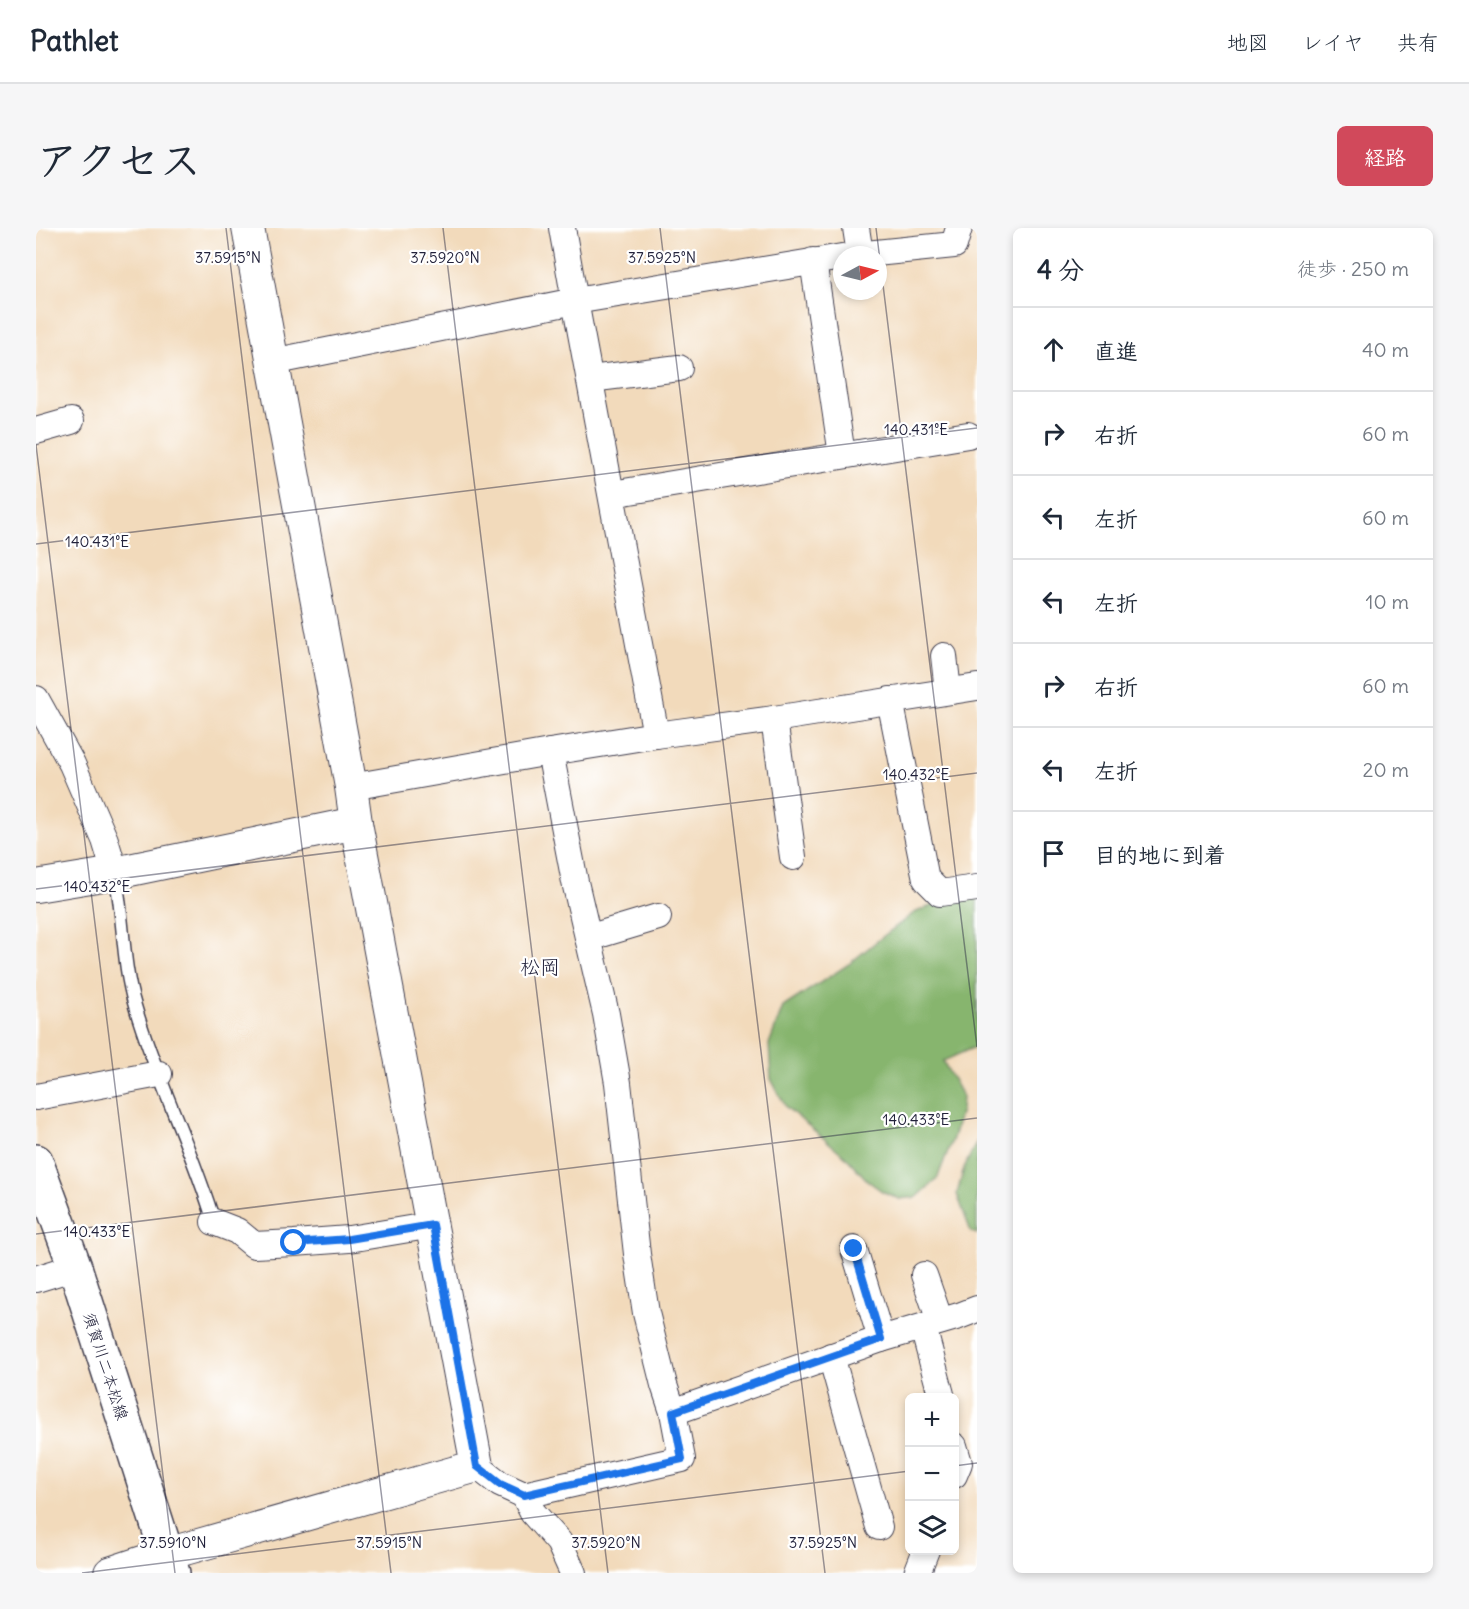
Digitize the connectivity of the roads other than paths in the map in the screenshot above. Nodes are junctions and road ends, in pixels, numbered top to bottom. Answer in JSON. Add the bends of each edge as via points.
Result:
{"nodes":[{"id":1,"x":248,"y":228,"type":"edge"},
{"id":2,"x":562,"y":228,"type":"edge"},
{"id":3,"x":856,"y":228,"type":"edge"},
{"id":4,"x":959,"y":228,"type":"edge"},
{"id":5,"x":857,"y":246,"type":"edge"},
{"id":6,"x":887,"y":252,"type":"edge"},
{"id":7,"x":833,"y":258,"type":"edge"},
{"id":8,"x":813,"y":261,"type":"junction"},
{"id":9,"x":575,"y":301,"type":"junction"},
{"id":10,"x":272,"y":362,"type":"junction"},
{"id":11,"x":680,"y":368,"type":"dead end"},
{"id":12,"x":590,"y":379,"type":"junction"},
{"id":13,"x":71,"y":421,"type":"dead end"},
{"id":14,"x":36,"y":431,"type":"edge"},
{"id":15,"x":968,"y":435,"type":"dead end"},
{"id":16,"x":842,"y":455,"type":"junction"},
{"id":17,"x":612,"y":494,"type":"junction"},
{"id":18,"x":944,"y":656,"type":"dead end"},
{"id":19,"x":977,"y":687,"type":"edge"},
{"id":20,"x":948,"y":692,"type":"junction"},
{"id":21,"x":36,"y":699,"type":"edge"},
{"id":22,"x":890,"y":700,"type":"junction"},
{"id":23,"x":774,"y":719,"type":"junction"},
{"id":24,"x":656,"y":735,"type":"junction"},
{"id":25,"x":550,"y":752,"type":"junction"},
{"id":26,"x":351,"y":787,"type":"junction"},
{"id":27,"x":356,"y":823,"type":"junction"},
{"id":28,"x":793,"y":857,"type":"dead end"},
{"id":29,"x":115,"y":873,"type":"junction"},
{"id":30,"x":36,"y":886,"type":"edge"},
{"id":31,"x":977,"y":888,"type":"edge"},
{"id":32,"x":658,"y":917,"type":"dead end"},
{"id":33,"x":588,"y":938,"type":"junction"},
{"id":34,"x":159,"y":1074,"type":"junction"},
{"id":35,"x":36,"y":1097,"type":"edge"},
{"id":36,"x":36,"y":1161,"type":"edge"},
{"id":37,"x":214,"y":1222,"type":"joint"},
{"id":38,"x":433,"y":1225,"type":"junction"},
{"id":39,"x":854,"y":1249,"type":"dead end"},
{"id":40,"x":75,"y":1267,"type":"junction"},
{"id":41,"x":924,"y":1275,"type":"dead end"},
{"id":42,"x":36,"y":1279,"type":"edge"},
{"id":43,"x":977,"y":1309,"type":"edge"},
{"id":44,"x":931,"y":1324,"type":"junction"},
{"id":45,"x":881,"y":1339,"type":"junction"},
{"id":46,"x":831,"y":1356,"type":"junction"},
{"id":47,"x":941,"y":1393,"type":"edge"},
{"id":48,"x":673,"y":1412,"type":"junction"},
{"id":49,"x":477,"y":1466,"type":"junction"},
{"id":50,"x":524,"y":1495,"type":"junction"},
{"id":51,"x":879,"y":1527,"type":"dead end"},
{"id":52,"x":924,"y":1555,"type":"edge"},
{"id":53,"x":170,"y":1564,"type":"edge"},
{"id":54,"x":110,"y":1573,"type":"edge"},
{"id":55,"x":573,"y":1573,"type":"edge"},
{"id":56,"x":917,"y":1573,"type":"edge"}],
"edges":[{"from":1,"to":10,"type":"street"},
{"from":2,"to":9,"type":"street"},
{"from":3,"to":5,"type":"street"},
{"from":4,"to":6,"type":"street","via":[[954,245]]},
{"from":7,"to":8,"type":"street"},
{"from":8,"to":9,"type":"street"},
{"from":8,"to":16,"type":"street"},
{"from":9,"to":10,"type":"street"},
{"from":9,"to":12,"type":"street"},
{"from":10,"to":26,"type":"street"},
{"from":11,"to":12,"type":"street"},
{"from":12,"to":17,"type":"street"},
{"from":13,"to":14,"type":"street"},
{"from":15,"to":16,"type":"street"},
{"from":16,"to":17,"type":"street"},
{"from":17,"to":24,"type":"street"},
{"from":18,"to":20,"type":"street"},
{"from":19,"to":20,"type":"street"},
{"from":20,"to":22,"type":"street"},
{"from":21,"to":29,"type":"street","via":[[85,793]]},
{"from":22,"to":23,"type":"street"},
{"from":22,"to":31,"type":"street","via":[[926,879],[940,893]]},
{"from":23,"to":24,"type":"street"},
{"from":23,"to":28,"type":"street"},
{"from":24,"to":25,"type":"street"},
{"from":25,"to":26,"type":"street"},
{"from":25,"to":33,"type":"street"},
{"from":26,"to":27,"type":"street"},
{"from":27,"to":29,"type":"street"},
{"from":27,"to":38,"type":"street"},
{"from":29,"to":30,"type":"street"},
{"from":29,"to":34,"type":"lane","via":[[134,1005]]},
{"from":32,"to":33,"type":"street"},
{"from":33,"to":48,"type":"street","via":[[618,1083],[646,1312]]},
{"from":34,"to":35,"type":"street"},
{"from":34,"to":37,"type":"lane"},
{"from":36,"to":40,"type":"main road","name":"須賀川二本松線"},
{"from":37,"to":38,"type":"street","via":[[237,1231],[254,1245],[349,1239]]},
{"from":38,"to":49,"type":"street"},
{"from":39,"to":45,"type":"street"},
{"from":40,"to":42,"type":"street"},
{"from":40,"to":53,"type":"main road","name":"須賀川二本松線"},
{"from":41,"to":44,"type":"street"},
{"from":43,"to":44,"type":"street"},
{"from":44,"to":45,"type":"street"},
{"from":44,"to":47,"type":"street"},
{"from":45,"to":46,"type":"street"},
{"from":46,"to":48,"type":"street"},
{"from":46,"to":51,"type":"street"},
{"from":48,"to":50,"type":"street","via":[[682,1459]]},
{"from":49,"to":50,"type":"street","via":[[500,1484]]},
{"from":49,"to":53,"type":"street"},
{"from":50,"to":55,"type":"street","via":[[533,1513],[559,1542]]},
{"from":52,"to":56,"type":"street"},
{"from":53,"to":54,"type":"street"}]}
